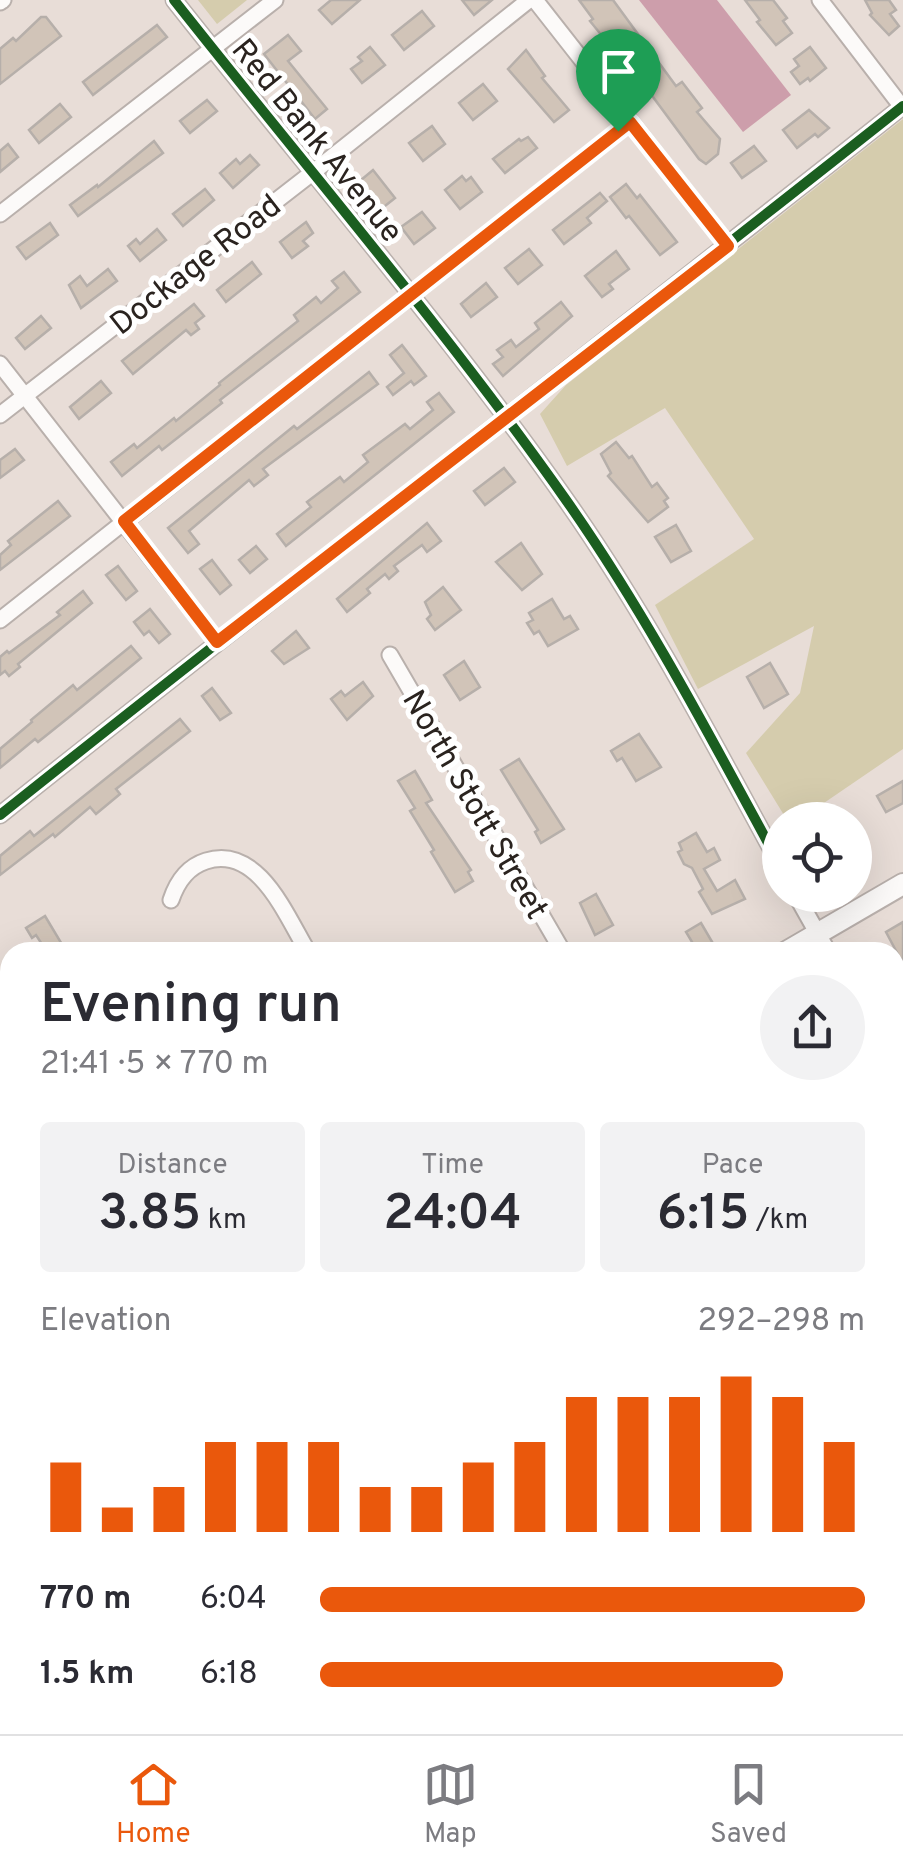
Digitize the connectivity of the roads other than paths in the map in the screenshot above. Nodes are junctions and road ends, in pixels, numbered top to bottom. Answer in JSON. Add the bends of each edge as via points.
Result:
{"nodes":[{"id":1,"x":174,"y":0,"type":"edge"},
{"id":2,"x":275,"y":0,"type":"edge"},
{"id":3,"x":532,"y":0,"type":"edge"},
{"id":4,"x":820,"y":0,"type":"edge"},
{"id":5,"x":212,"y":48,"type":"junction"},
{"id":6,"x":902,"y":106,"type":"edge"},
{"id":7,"x":630,"y":122,"type":"junction"},
{"id":8,"x":312,"y":174,"type":"junction"},
{"id":9,"x":0,"y":214,"type":"edge"},
{"id":10,"x":728,"y":246,"type":"junction"},
{"id":11,"x":409,"y":295,"type":"junction"},
{"id":12,"x":0,"y":364,"type":"edge"},
{"id":13,"x":24,"y":396,"type":"junction"},
{"id":14,"x":0,"y":415,"type":"edge"},
{"id":15,"x":504,"y":419,"type":"junction"},
{"id":16,"x":124,"y":521,"type":"junction"},
{"id":17,"x":0,"y":620,"type":"edge"},
{"id":18,"x":217,"y":642,"type":"junction"},
{"id":19,"x":390,"y":654,"type":"dead end"},
{"id":20,"x":0,"y":815,"type":"edge"},
{"id":21,"x":762,"y":833,"type":"edge"},
{"id":22,"x":903,"y":884,"type":"edge"},
{"id":23,"x":171,"y":900,"type":"dead end"},
{"id":24,"x":806,"y":912,"type":"edge"},
{"id":25,"x":302,"y":942,"type":"edge"},
{"id":26,"x":556,"y":942,"type":"edge"},
{"id":27,"x":822,"y":942,"type":"edge"},
{"id":28,"x":824,"y":942,"type":"edge"}],
"edges":[{"from":1,"to":5,"type":"street","name":"Red Bank Avenue"},
{"from":2,"to":5,"type":"street"},
{"from":3,"to":7,"type":"street"},
{"from":3,"to":8,"type":"street","name":"Dockage Road"},
{"from":4,"to":6,"type":"street"},
{"from":5,"to":8,"type":"street","name":"Red Bank Avenue"},
{"from":5,"to":9,"type":"street"},
{"from":6,"to":10,"type":"street"},
{"from":7,"to":10,"type":"street"},
{"from":7,"to":11,"type":"street"},
{"from":8,"to":11,"type":"street","name":"Red Bank Avenue"},
{"from":8,"to":13,"type":"street","name":"Dockage Road"},
{"from":10,"to":15,"type":"street"},
{"from":11,"to":15,"type":"street","name":"Red Bank Avenue"},
{"from":11,"to":16,"type":"street"},
{"from":12,"to":13,"type":"street"},
{"from":13,"to":14,"type":"street","name":"Dockage Road"},
{"from":13,"to":16,"type":"street"},
{"from":15,"to":18,"type":"street"},
{"from":15,"to":21,"type":"street","name":"Red Bank Avenue","via":[[597,548]]},
{"from":16,"to":17,"type":"street"},
{"from":16,"to":18,"type":"street"},
{"from":18,"to":20,"type":"street"},
{"from":19,"to":26,"type":"street","name":"North Stott Street"},
{"from":22,"to":28,"type":"street"},
{"from":23,"to":25,"type":"street","via":[[195,866],[236,861],[263,880]]},
{"from":24,"to":27,"type":"street"}]}
